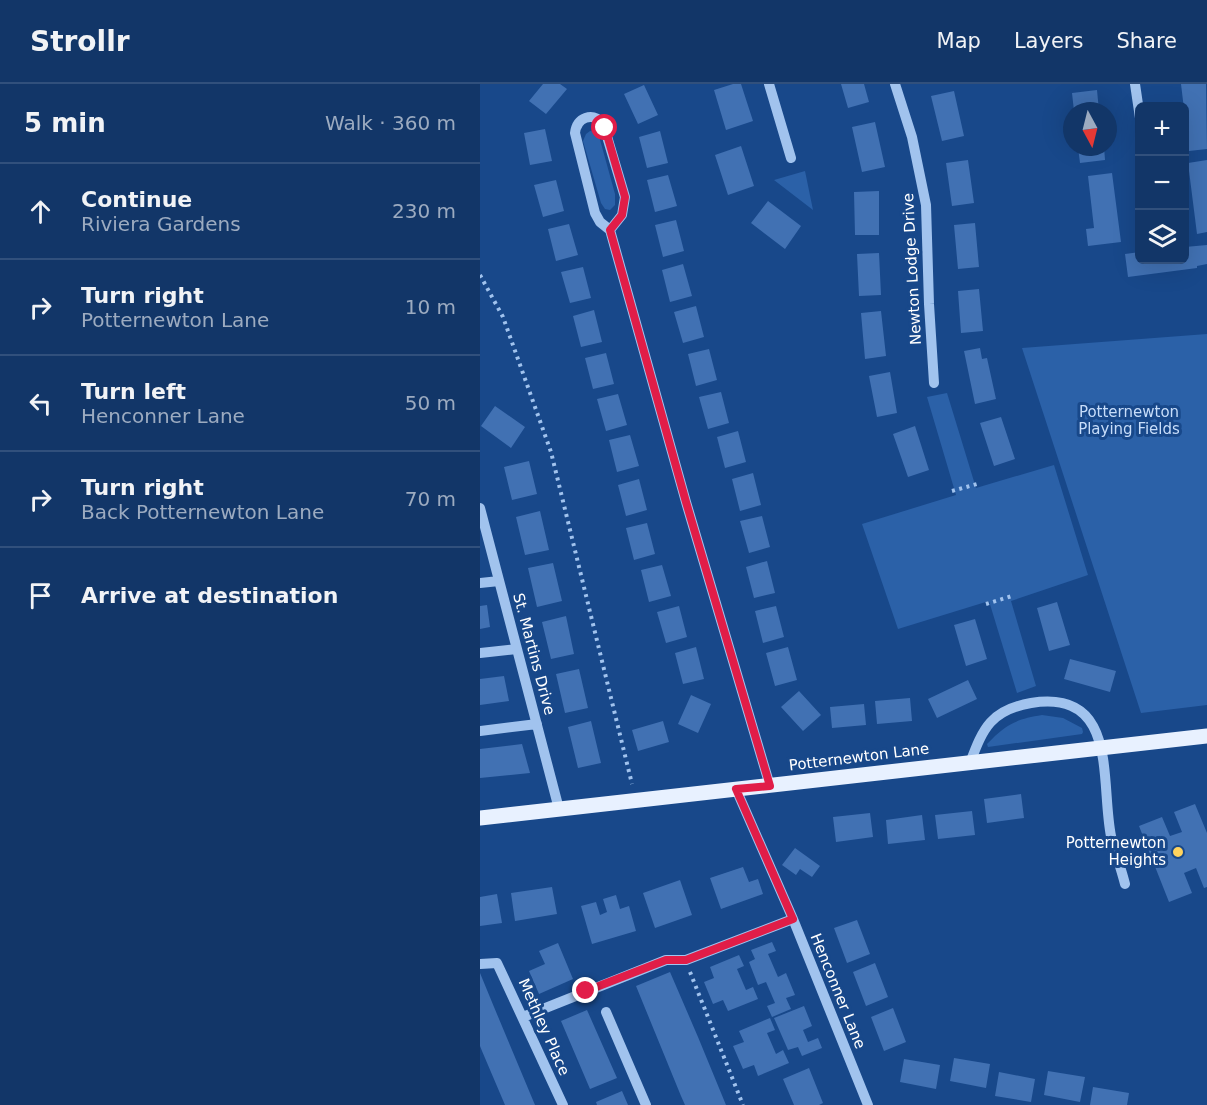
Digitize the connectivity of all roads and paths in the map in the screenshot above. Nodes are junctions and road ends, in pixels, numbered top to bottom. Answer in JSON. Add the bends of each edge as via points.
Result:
{"nodes":[{"id":1,"x":769,"y":84,"type":"edge"},
{"id":2,"x":895,"y":84,"type":"edge"},
{"id":3,"x":1135,"y":84,"type":"edge"},
{"id":4,"x":1138,"y":102,"type":"edge"},
{"id":5,"x":791,"y":158,"type":"dead end"},
{"id":6,"x":610,"y":230,"type":"junction"},
{"id":7,"x":480,"y":275,"type":"edge"},
{"id":8,"x":934,"y":383,"type":"dead end"},
{"id":9,"x":977,"y":483,"type":"dead end"},
{"id":10,"x":952,"y":491,"type":"dead end"},
{"id":11,"x":480,"y":508,"type":"edge"},
{"id":12,"x":499,"y":581,"type":"junction"},
{"id":13,"x":480,"y":583,"type":"edge"},
{"id":14,"x":1012,"y":596,"type":"dead end"},
{"id":15,"x":986,"y":604,"type":"dead end"},
{"id":16,"x":517,"y":649,"type":"junction"},
{"id":17,"x":480,"y":653,"type":"edge"},
{"id":18,"x":537,"y":724,"type":"junction"},
{"id":19,"x":480,"y":731,"type":"edge"},
{"id":20,"x":1207,"y":736,"type":"edge"},
{"id":21,"x":1102,"y":747,"type":"junction"},
{"id":22,"x":970,"y":763,"type":"junction"},
{"id":23,"x":770,"y":786,"type":"junction"},
{"id":24,"x":736,"y":789,"type":"junction"},
{"id":25,"x":636,"y":800,"type":"junction"},
{"id":26,"x":559,"y":809,"type":"junction"},
{"id":27,"x":480,"y":818,"type":"edge"},
{"id":28,"x":1125,"y":884,"type":"dead end"},
{"id":29,"x":793,"y":919,"type":"junction"},
{"id":30,"x":686,"y":960,"type":"junction"},
{"id":31,"x":480,"y":964,"type":"edge"},
{"id":32,"x":606,"y":1012,"type":"dead end"},
{"id":33,"x":523,"y":1017,"type":"junction"},
{"id":34,"x":563,"y":1105,"type":"edge"},
{"id":35,"x":646,"y":1105,"type":"edge"},
{"id":36,"x":742,"y":1105,"type":"edge"},
{"id":37,"x":868,"y":1105,"type":"edge"}],
"edges":[{"from":1,"to":5,"type":"street"},
{"from":2,"to":8,"type":"street","name":"Newton Lodge Drive","via":[[912,137],[926,205]]},
{"from":3,"to":4,"type":"street"},
{"from":6,"to":6,"type":"street","via":[[597,218],[576,138],[575,128],[585,117],[595,117],[603,123],[625,197],[622,215]]},
{"from":6,"to":23,"type":"street"},
{"from":7,"to":25,"type":"path","via":[[503,317],[551,452]]},
{"from":9,"to":10,"type":"path"},
{"from":11,"to":12,"type":"street","name":"St. Martins Drive"},
{"from":12,"to":13,"type":"street"},
{"from":12,"to":16,"type":"street","name":"St. Martins Drive"},
{"from":14,"to":15,"type":"path"},
{"from":16,"to":17,"type":"street"},
{"from":16,"to":18,"type":"street","name":"St. Martins Drive"},
{"from":18,"to":19,"type":"street"},
{"from":18,"to":26,"type":"street","name":"St. Martins Drive"},
{"from":20,"to":21,"type":"main road","name":"Potternewton Lane"},
{"from":21,"to":22,"type":"main road","name":"Potternewton Lane"},
{"from":21,"to":22,"type":"street","via":[[1088,717],[1068,704],[1045,701],[1017,705],[993,718],[982,732]]},
{"from":21,"to":28,"type":"street","via":[[1111,835]]},
{"from":22,"to":23,"type":"main road","name":"Potternewton Lane"},
{"from":23,"to":24,"type":"main road","name":"Potternewton Lane"},
{"from":24,"to":25,"type":"main road","name":"Potternewton Lane"},
{"from":24,"to":29,"type":"street","name":"Henconner Lane"},
{"from":25,"to":26,"type":"main road","name":"Potternewton Lane"},
{"from":26,"to":27,"type":"main road","name":"Potternewton Lane"},
{"from":29,"to":30,"type":"street"},
{"from":29,"to":37,"type":"street","name":"Henconner Lane"},
{"from":30,"to":33,"type":"street","via":[[666,960]]},
{"from":30,"to":36,"type":"path"},
{"from":31,"to":33,"type":"street","name":"Methley Place","via":[[497,963]]},
{"from":32,"to":35,"type":"street"},
{"from":33,"to":34,"type":"street","name":"Methley Place"}]}
